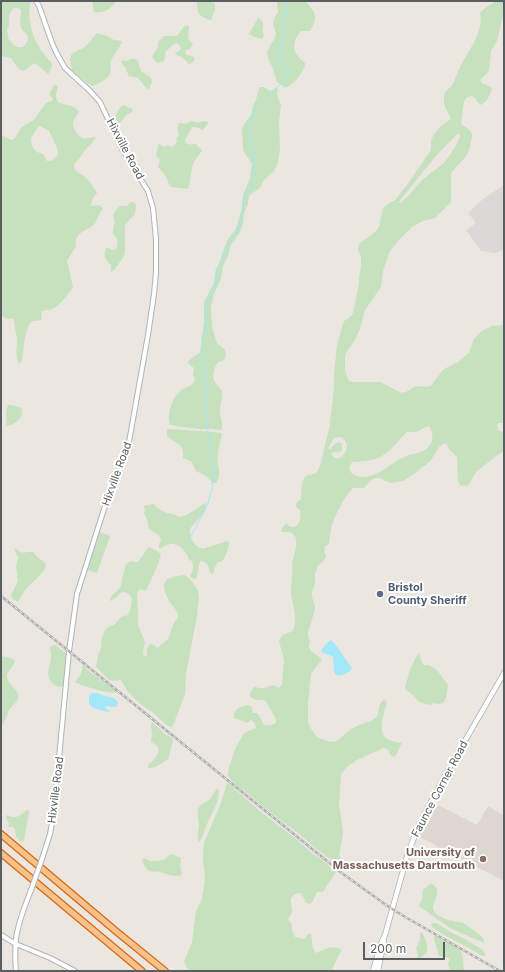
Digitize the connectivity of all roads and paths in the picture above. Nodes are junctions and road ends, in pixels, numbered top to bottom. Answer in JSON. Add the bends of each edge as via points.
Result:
{"nodes":[{"id":1,"x":36,"y":1,"type":"edge"},
{"id":2,"x":504,"y":673,"type":"edge"},
{"id":3,"x":1,"y":834,"type":"edge"},
{"id":4,"x":1,"y":853,"type":"edge"},
{"id":5,"x":1,"y":935,"type":"edge"},
{"id":6,"x":385,"y":935,"type":"junction"},
{"id":7,"x":16,"y":944,"type":"junction"},
{"id":8,"x":16,"y":971,"type":"edge"},
{"id":9,"x":75,"y":971,"type":"edge"},
{"id":10,"x":142,"y":971,"type":"edge"},
{"id":11,"x":165,"y":971,"type":"edge"},
{"id":12,"x":373,"y":971,"type":"edge"},
{"id":13,"x":378,"y":971,"type":"edge"}],
"edges":[{"from":1,"to":7,"type":"street","name":"Hixville Road","bridge":true,"via":[[65,68],[100,102],[122,148],[148,191],[153,208],[156,273],[129,442],[104,509],[76,598],[54,812],[50,834],[20,921]]},
{"from":2,"to":6,"type":"main road","name":"Faunce Corner Road","via":[[419,825],[408,853]]},
{"from":3,"to":11,"type":"highway"},
{"from":4,"to":10,"type":"highway"},
{"from":5,"to":7,"type":"street"},
{"from":6,"to":12,"type":"main road","name":"Faunce Corner Road"},
{"from":6,"to":13,"type":"main road","name":"Faunce Corner Road"},
{"from":7,"to":8,"type":"street","name":"Hixville Road"},
{"from":7,"to":9,"type":"street"}]}
